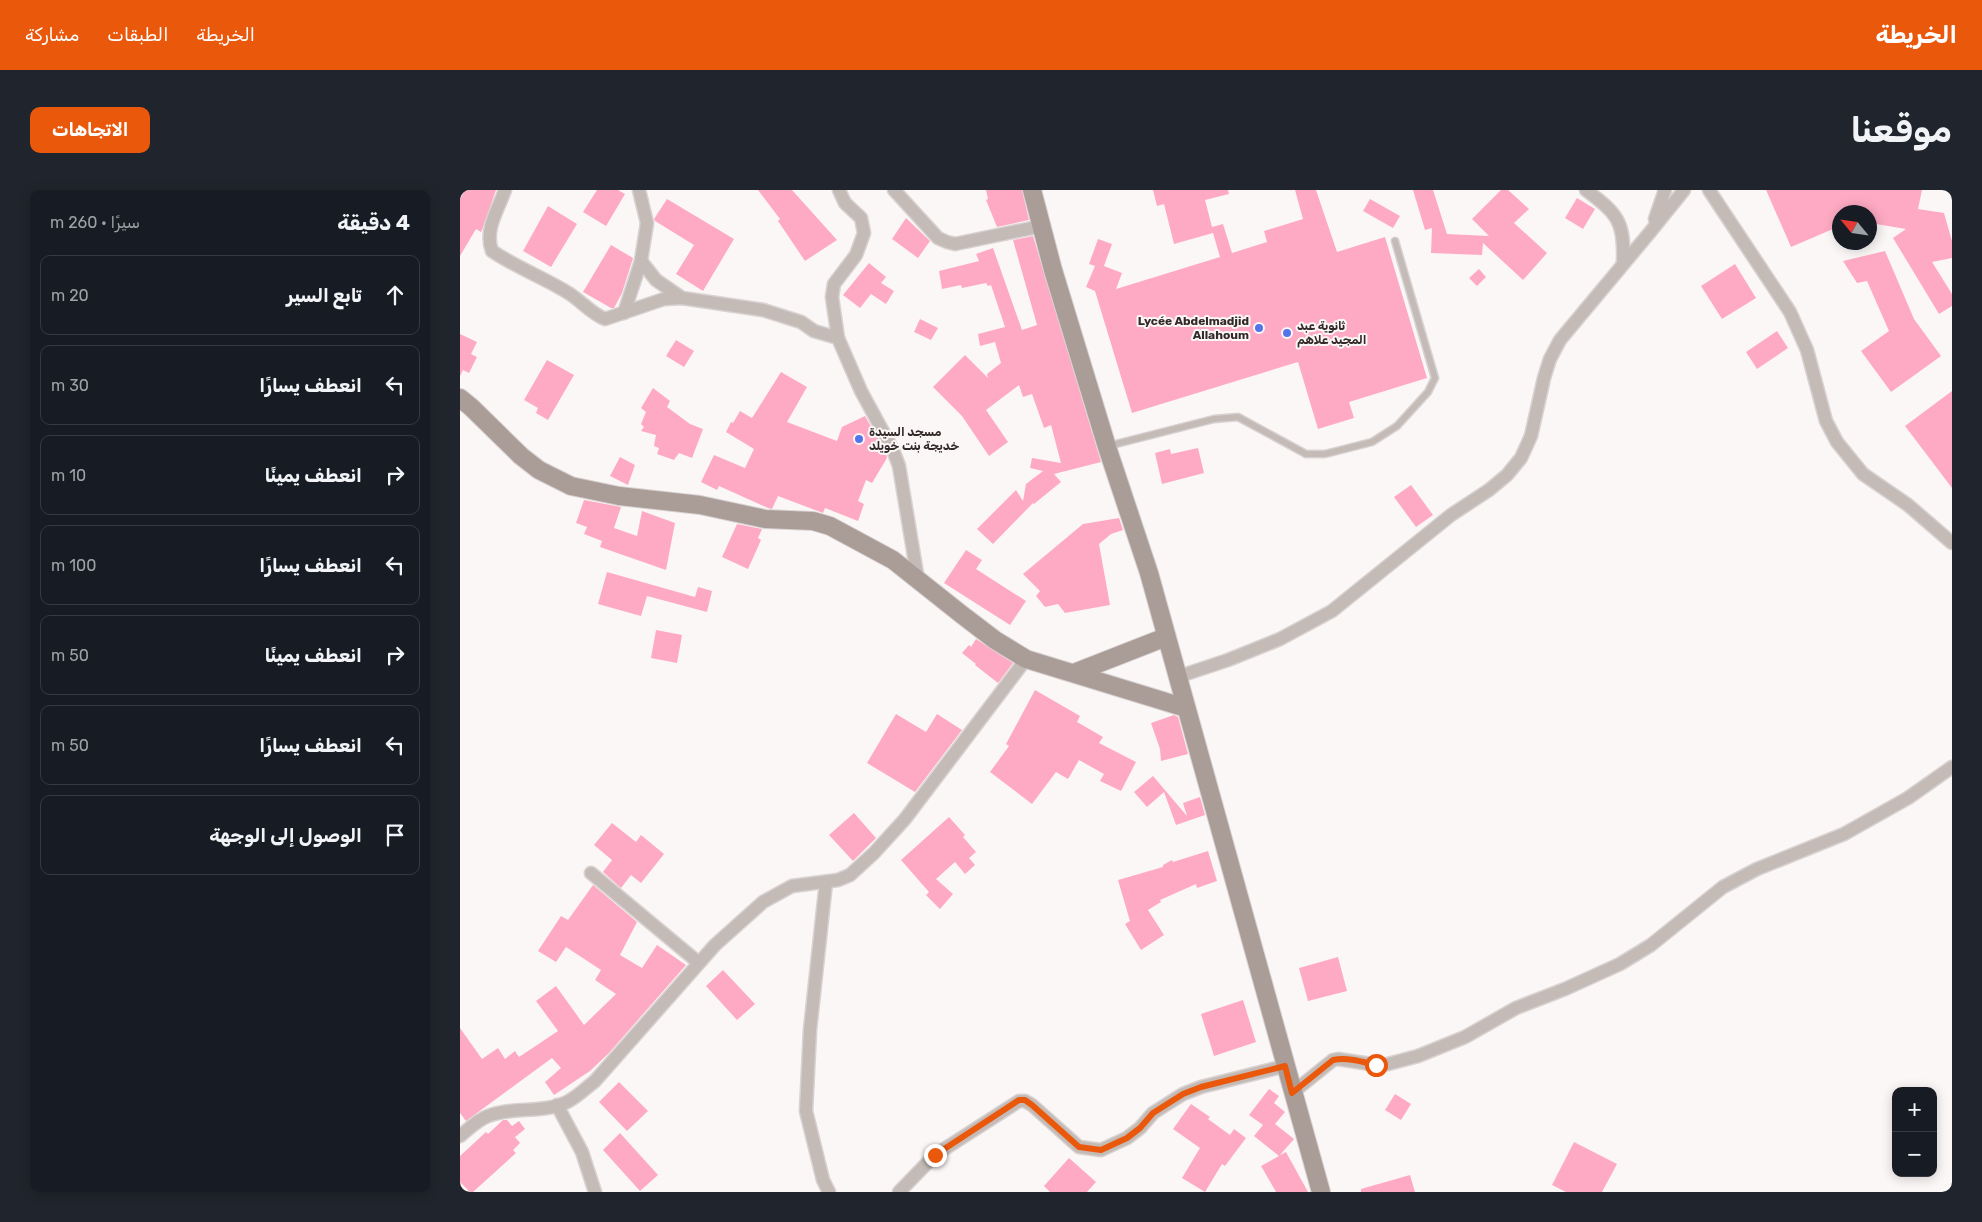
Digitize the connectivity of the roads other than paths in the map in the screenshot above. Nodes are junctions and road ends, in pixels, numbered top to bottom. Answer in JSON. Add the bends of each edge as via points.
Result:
{"nodes":[{"id":1,"x":505,"y":190,"type":"edge"},
{"id":2,"x":639,"y":190,"type":"edge"},
{"id":3,"x":838,"y":190,"type":"edge"},
{"id":4,"x":894,"y":190,"type":"edge"},
{"id":5,"x":1032,"y":190,"type":"edge"},
{"id":6,"x":1586,"y":190,"type":"edge"},
{"id":7,"x":1665,"y":190,"type":"edge"},
{"id":8,"x":1684,"y":190,"type":"edge"},
{"id":9,"x":1709,"y":190,"type":"edge"},
{"id":10,"x":1042,"y":226,"type":"junction"},
{"id":11,"x":1652,"y":231,"type":"junction"},
{"id":12,"x":1395,"y":241,"type":"dead end"},
{"id":13,"x":641,"y":261,"type":"junction"},
{"id":14,"x":1624,"y":263,"type":"junction"},
{"id":15,"x":682,"y":298,"type":"junction"},
{"id":16,"x":624,"y":313,"type":"junction"},
{"id":17,"x":838,"y":338,"type":"junction"},
{"id":18,"x":460,"y":398,"type":"edge"},
{"id":19,"x":1107,"y":447,"type":"junction"},
{"id":20,"x":1952,"y":543,"type":"edge"},
{"id":21,"x":918,"y":580,"type":"junction"},
{"id":22,"x":1166,"y":637,"type":"junction"},
{"id":23,"x":1026,"y":659,"type":"junction"},
{"id":24,"x":1074,"y":674,"type":"junction"},
{"id":25,"x":1177,"y":676,"type":"junction"},
{"id":26,"x":1186,"y":708,"type":"junction"},
{"id":27,"x":1952,"y":767,"type":"edge"},
{"id":28,"x":592,"y":873,"type":"dead end"},
{"id":29,"x":826,"y":882,"type":"junction"},
{"id":30,"x":699,"y":962,"type":"junction"},
{"id":31,"x":1285,"y":1066,"type":"junction"},
{"id":32,"x":1292,"y":1093,"type":"junction"},
{"id":33,"x":557,"y":1105,"type":"junction"},
{"id":34,"x":460,"y":1136,"type":"edge"},
{"id":35,"x":595,"y":1192,"type":"edge"},
{"id":36,"x":829,"y":1192,"type":"edge"},
{"id":37,"x":899,"y":1192,"type":"edge"},
{"id":38,"x":1321,"y":1192,"type":"edge"}],
"edges":[{"from":1,"to":16,"type":"street","via":[[490,226],[492,251],[572,295],[601,318]]},
{"from":2,"to":13,"type":"street","via":[[648,223]]},
{"from":3,"to":17,"type":"street","via":[[845,203],[861,218],[864,233],[856,255],[834,284],[832,297]]},
{"from":4,"to":10,"type":"street","via":[[938,238],[955,244]]},
{"from":5,"to":10,"type":"main road"},
{"from":6,"to":14,"type":"street","via":[[1607,206],[1619,221]]},
{"from":7,"to":11,"type":"street"},
{"from":8,"to":11,"type":"street"},
{"from":9,"to":20,"type":"street","via":[[1790,312],[1806,350],[1826,421],[1838,442],[1864,474],[1908,505]]},
{"from":10,"to":19,"type":"main road"},
{"from":11,"to":14,"type":"street"},
{"from":12,"to":19,"type":"lane","via":[[1435,378],[1428,392],[1397,426],[1372,442],[1325,454],[1306,454],[1238,416],[1206,421]]},
{"from":13,"to":15,"type":"street","via":[[656,280]]},
{"from":13,"to":16,"type":"street"},
{"from":14,"to":25,"type":"street","via":[[1560,340],[1544,378],[1531,436],[1521,458],[1507,475],[1451,515],[1332,611],[1280,639]]},
{"from":15,"to":16,"type":"street","via":[[664,299]]},
{"from":15,"to":17,"type":"street","via":[[763,310]]},
{"from":17,"to":21,"type":"street","via":[[899,466]]},
{"from":18,"to":21,"type":"main road","via":[[521,456],[539,470],[571,486],[619,496],[700,505],[765,519],[813,521],[858,540],[893,560]]},
{"from":19,"to":22,"type":"main road","via":[[1149,573]]},
{"from":21,"to":23,"type":"main road"},
{"from":22,"to":24,"type":"main road"},
{"from":22,"to":25,"type":"main road"},
{"from":23,"to":24,"type":"main road"},
{"from":23,"to":29,"type":"street","via":[[905,819],[850,875]]},
{"from":24,"to":26,"type":"main road"},
{"from":25,"to":26,"type":"main road"},
{"from":26,"to":31,"type":"main road"},
{"from":27,"to":32,"type":"street","via":[[1908,798],[1844,834],[1757,869],[1723,887],[1651,945],[1620,964],[1516,1008],[1465,1037],[1418,1056],[1382,1065],[1333,1060]]},
{"from":28,"to":30,"type":"street"},
{"from":29,"to":30,"type":"street","via":[[792,886],[778,892],[749,914]]},
{"from":29,"to":36,"type":"street","via":[[810,1030],[806,1111]]},
{"from":30,"to":33,"type":"street","via":[[595,1081]]},
{"from":31,"to":32,"type":"main road"},
{"from":31,"to":37,"type":"street","via":[[1183,1094],[1153,1113],[1127,1138],[1101,1150],[1079,1147],[1032,1105],[1019,1100],[935,1155]]},
{"from":32,"to":38,"type":"main road"},
{"from":33,"to":34,"type":"street","via":[[488,1116]]},
{"from":33,"to":35,"type":"street","via":[[582,1152]]}]}
